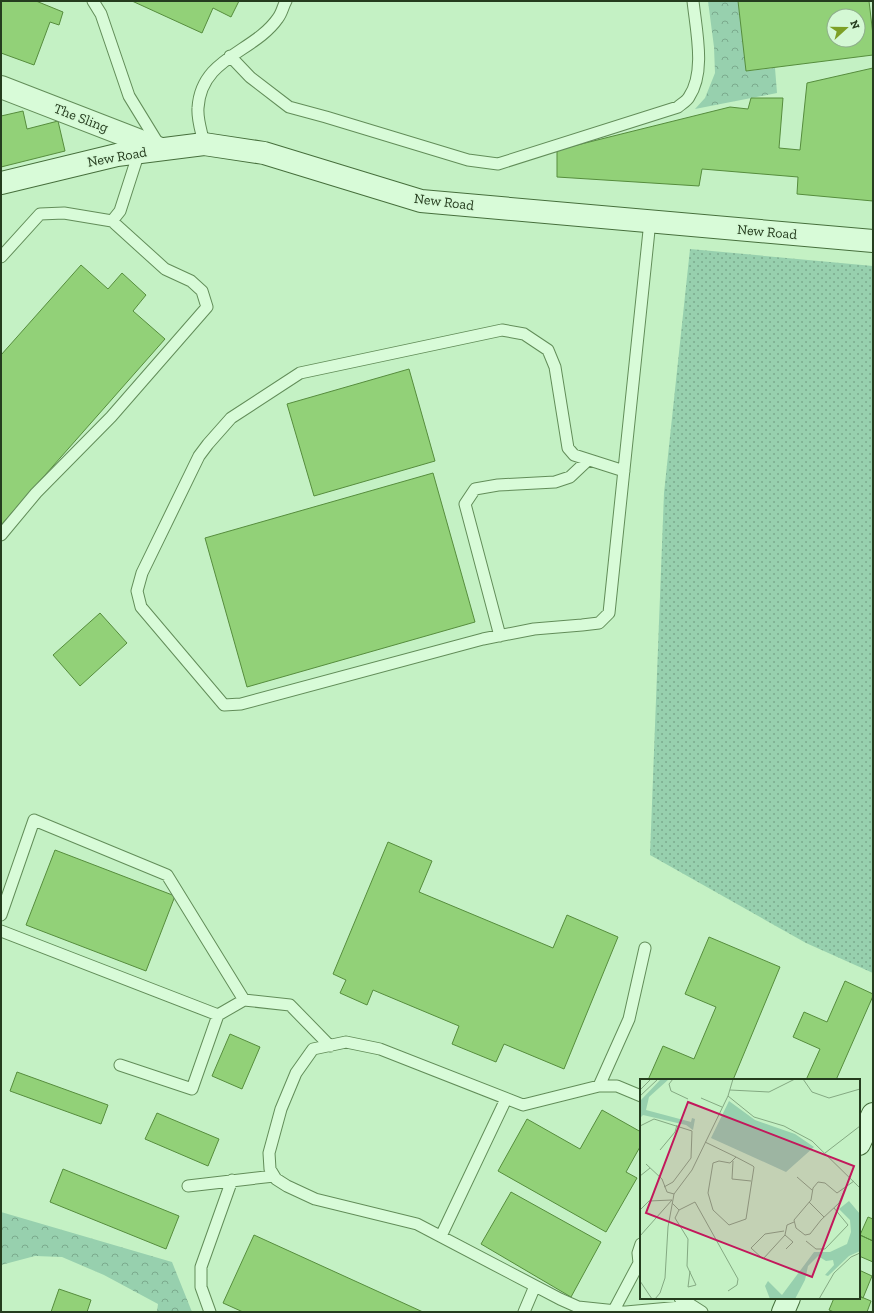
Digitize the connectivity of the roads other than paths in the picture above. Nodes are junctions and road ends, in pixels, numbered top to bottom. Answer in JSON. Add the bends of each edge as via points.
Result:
{"nodes":[{"id":1,"x":93,"y":1,"type":"edge"},
{"id":2,"x":286,"y":1,"type":"edge"},
{"id":3,"x":693,"y":1,"type":"edge"},
{"id":4,"x":230,"y":56,"type":"junction"},
{"id":5,"x":1,"y":87,"type":"edge"},
{"id":6,"x":204,"y":144,"type":"junction"},
{"id":7,"x":161,"y":149,"type":"junction"},
{"id":8,"x":139,"y":152,"type":"junction"},
{"id":9,"x":1,"y":183,"type":"edge"},
{"id":10,"x":650,"y":221,"type":"junction"},
{"id":11,"x":112,"y":222,"type":"junction"},
{"id":12,"x":873,"y":241,"type":"edge"},
{"id":13,"x":1,"y":258,"type":"edge"},
{"id":14,"x":588,"y":460,"type":"junction"},
{"id":15,"x":624,"y":471,"type":"junction"},
{"id":16,"x":1,"y":535,"type":"edge"},
{"id":17,"x":500,"y":636,"type":"junction"},
{"id":18,"x":1,"y":915,"type":"edge"},
{"id":19,"x":1,"y":931,"type":"edge"},
{"id":20,"x":645,"y":948,"type":"dead end"},
{"id":21,"x":244,"y":1000,"type":"junction"},
{"id":22,"x":218,"y":1015,"type":"junction"},
{"id":23,"x":330,"y":1046,"type":"junction"},
{"id":24,"x":120,"y":1065,"type":"dead end"},
{"id":25,"x":599,"y":1086,"type":"junction"},
{"id":26,"x":640,"y":1096,"type":"edge"},
{"id":27,"x":506,"y":1099,"type":"junction"},
{"id":28,"x":873,"y":1114,"type":"edge"},
{"id":29,"x":860,"y":1142,"type":"edge"},
{"id":30,"x":274,"y":1176,"type":"junction"},
{"id":31,"x":232,"y":1180,"type":"junction"},
{"id":32,"x":188,"y":1186,"type":"dead end"},
{"id":33,"x":441,"y":1236,"type":"junction"},
{"id":34,"x":640,"y":1247,"type":"edge"},
{"id":35,"x":640,"y":1264,"type":"edge"},
{"id":36,"x":535,"y":1286,"type":"junction"},
{"id":37,"x":682,"y":1299,"type":"edge"},
{"id":38,"x":789,"y":1299,"type":"edge"},
{"id":39,"x":692,"y":1306,"type":"junction"},
{"id":40,"x":614,"y":1310,"type":"junction"},
{"id":41,"x":210,"y":1312,"type":"edge"},
{"id":42,"x":524,"y":1312,"type":"edge"},
{"id":43,"x":702,"y":1312,"type":"edge"},
{"id":44,"x":783,"y":1312,"type":"edge"}],
"edges":[{"from":1,"to":7,"type":"lane","via":[[101,14],[129,96]]},
{"from":2,"to":4,"type":"lane","via":[[279,17],[270,27]]},
{"from":3,"to":4,"type":"lane","via":[[699,62],[698,80],[689,98],[678,107],[498,164],[468,160],[289,108],[250,77]]},
{"from":4,"to":6,"type":"lane","via":[[210,74],[200,91],[198,110]]},
{"from":5,"to":7,"type":"street","name":"The Sling"},
{"from":6,"to":7,"type":"street","name":"New Road"},
{"from":6,"to":10,"type":"street","name":"New Road","via":[[264,153],[421,201]]},
{"from":7,"to":8,"type":"street","name":"New Road"},
{"from":8,"to":9,"type":"street","name":"New Road"},
{"from":8,"to":11,"type":"lane","via":[[120,211]]},
{"from":10,"to":12,"type":"street","name":"New Road"},
{"from":10,"to":15,"type":"lane"},
{"from":11,"to":13,"type":"lane","via":[[64,213],[40,214]]},
{"from":11,"to":16,"type":"lane","via":[[165,269],[191,281],[202,291],[207,307],[111,417],[36,493]]},
{"from":14,"to":15,"type":"lane"},
{"from":14,"to":17,"type":"lane","via":[[570,476],[555,482],[475,489],[466,504]]},
{"from":14,"to":17,"type":"lane","via":[[574,455],[568,448],[555,367],[548,350],[524,334],[502,330],[300,373],[231,418],[199,456],[142,573],[138,591],[141,607],[224,705],[241,704]]},
{"from":15,"to":17,"type":"lane","via":[[609,613],[599,623],[534,629]]},
{"from":18,"to":21,"type":"lane","via":[[34,820],[167,875]]},
{"from":19,"to":22,"type":"lane"},
{"from":20,"to":25,"type":"lane","via":[[629,1019]]},
{"from":21,"to":22,"type":"lane"},
{"from":21,"to":23,"type":"lane","via":[[290,1005]]},
{"from":22,"to":24,"type":"lane","via":[[192,1089]]},
{"from":23,"to":27,"type":"lane","via":[[346,1042],[380,1049]]},
{"from":23,"to":30,"type":"lane","via":[[313,1049],[296,1073],[281,1110],[269,1153],[270,1169]]},
{"from":25,"to":26,"type":"lane","via":[[617,1086]]},
{"from":25,"to":27,"type":"lane","via":[[523,1105]]},
{"from":27,"to":33,"type":"lane"},
{"from":28,"to":29,"type":"street"},
{"from":30,"to":31,"type":"lane"},
{"from":30,"to":33,"type":"lane","via":[[286,1186],[315,1199],[417,1224]]},
{"from":31,"to":32,"type":"lane"},
{"from":31,"to":41,"type":"lane","via":[[201,1267],[201,1287]]},
{"from":33,"to":36,"type":"lane"},
{"from":34,"to":35,"type":"lane"},
{"from":35,"to":40,"type":"lane"},
{"from":36,"to":40,"type":"lane","via":[[578,1307]]},
{"from":36,"to":42,"type":"lane"},
{"from":37,"to":39,"type":"lane"},
{"from":38,"to":44,"type":"street"},
{"from":39,"to":40,"type":"lane","via":[[626,1312]]},
{"from":39,"to":43,"type":"lane"}]}
